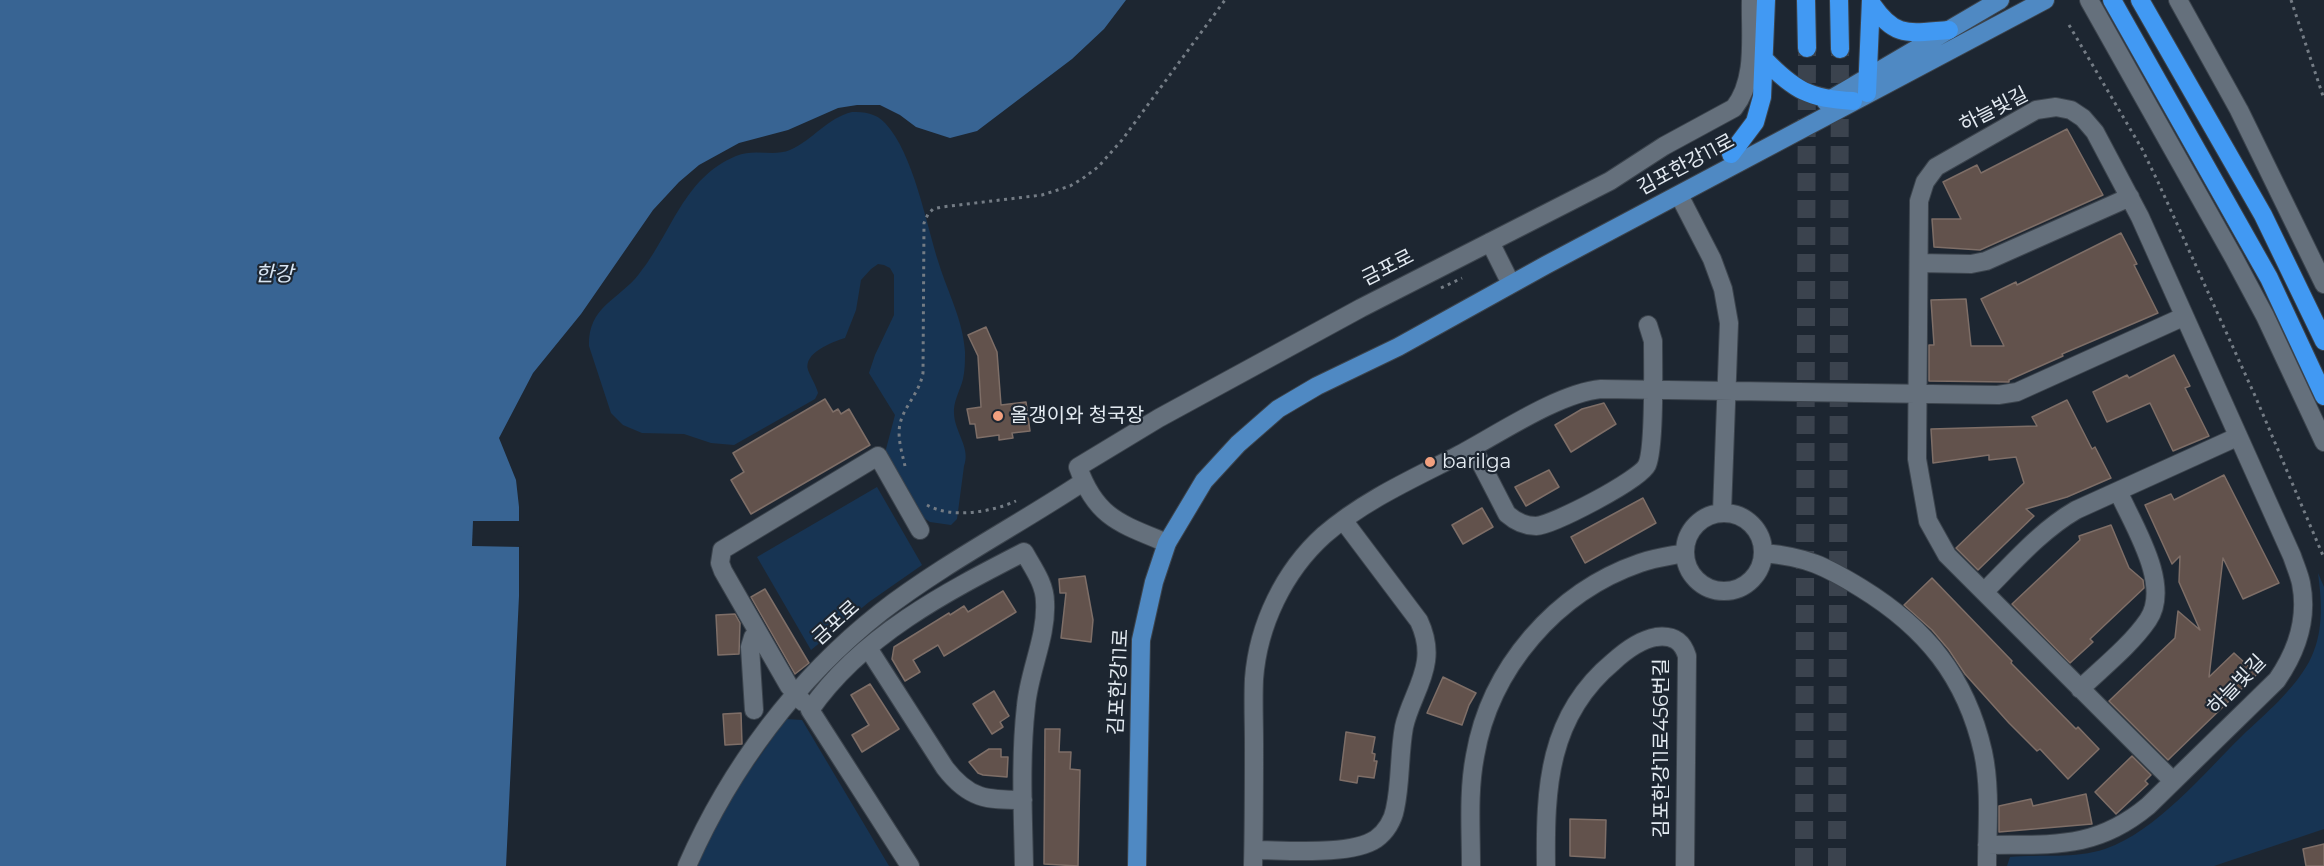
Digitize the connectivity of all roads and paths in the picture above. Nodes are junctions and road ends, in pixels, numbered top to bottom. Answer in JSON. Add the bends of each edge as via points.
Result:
{"nodes":[{"id":1,"x":1225,"y":0,"type":"edge"},
{"id":2,"x":1750,"y":0,"type":"edge"},
{"id":3,"x":1767,"y":0,"type":"edge"},
{"id":4,"x":1806,"y":0,"type":"edge"},
{"id":5,"x":1839,"y":0,"type":"edge"},
{"id":6,"x":2000,"y":0,"type":"edge"},
{"id":7,"x":2045,"y":0,"type":"edge"},
{"id":8,"x":2089,"y":0,"type":"edge"},
{"id":9,"x":2112,"y":0,"type":"edge"},
{"id":10,"x":2140,"y":0,"type":"edge"},
{"id":11,"x":2178,"y":0,"type":"edge"},
{"id":12,"x":2291,"y":0,"type":"edge"},
{"id":13,"x":1871,"y":1,"type":"edge"},
{"id":14,"x":2069,"y":26,"type":"dead end"},
{"id":15,"x":1949,"y":30,"type":"junction"},
{"id":16,"x":1807,"y":48,"type":"tunnel mouth"},
{"id":17,"x":1840,"y":49,"type":"tunnel mouth"},
{"id":18,"x":1765,"y":60,"type":"junction"},
{"id":19,"x":1863,"y":90,"type":"junction"},
{"id":20,"x":2324,"y":99,"type":"edge"},
{"id":21,"x":1829,"y":100,"type":"junction"},
{"id":22,"x":1731,"y":154,"type":"junction"},
{"id":23,"x":1679,"y":195,"type":"junction"},
{"id":24,"x":2130,"y":197,"type":"junction"},
{"id":25,"x":1490,"y":242,"type":"junction"},
{"id":26,"x":1919,"y":263,"type":"junction"},
{"id":27,"x":1507,"y":276,"type":"junction"},
{"id":28,"x":2324,"y":284,"type":"edge"},
{"id":29,"x":2183,"y":317,"type":"junction"},
{"id":30,"x":1648,"y":325,"type":"dead end"},
{"id":31,"x":2324,"y":341,"type":"edge"},
{"id":32,"x":1348,"y":370,"type":"junction"},
{"id":33,"x":1652,"y":391,"type":"junction"},
{"id":34,"x":1727,"y":393,"type":"junction"},
{"id":35,"x":1917,"y":394,"type":"junction"},
{"id":36,"x":2324,"y":396,"type":"edge"},
{"id":37,"x":2237,"y":437,"type":"junction"},
{"id":38,"x":2324,"y":442,"type":"edge"},
{"id":39,"x":1473,"y":448,"type":"junction"},
{"id":40,"x":908,"y":472,"type":"dead end"},
{"id":41,"x":1083,"y":482,"type":"junction"},
{"id":42,"x":2118,"y":491,"type":"junction"},
{"id":43,"x":1018,"y":501,"type":"dead end"},
{"id":44,"x":923,"y":502,"type":"dead end"},
{"id":45,"x":1722,"y":513,"type":"junction"},
{"id":46,"x":1343,"y":520,"type":"junction"},
{"id":47,"x":920,"y":530,"type":"dead end"},
{"id":48,"x":1167,"y":543,"type":"junction"},
{"id":49,"x":1685,"y":553,"type":"junction"},
{"id":50,"x":1764,"y":553,"type":"junction"},
{"id":51,"x":2324,"y":558,"type":"edge"},
{"id":52,"x":1984,"y":592,"type":"junction"},
{"id":53,"x":758,"y":632,"type":"junction"},
{"id":54,"x":868,"y":648,"type":"junction"},
{"id":55,"x":2080,"y":689,"type":"junction"},
{"id":56,"x":795,"y":695,"type":"junction"},
{"id":57,"x":754,"y":710,"type":"dead end"},
{"id":58,"x":810,"y":710,"type":"junction"},
{"id":59,"x":2172,"y":780,"type":"junction"},
{"id":60,"x":1023,"y":800,"type":"junction"},
{"id":61,"x":1987,"y":845,"type":"junction"},
{"id":62,"x":1254,"y":858,"type":"edge"},
{"id":63,"x":687,"y":866,"type":"edge"},
{"id":64,"x":910,"y":866,"type":"edge"},
{"id":65,"x":1024,"y":866,"type":"edge"},
{"id":66,"x":1137,"y":866,"type":"edge"},
{"id":67,"x":1472,"y":866,"type":"edge"},
{"id":68,"x":1546,"y":866,"type":"edge"},
{"id":69,"x":1685,"y":866,"type":"edge"},
{"id":70,"x":1987,"y":866,"type":"edge"}],
"edges":[{"from":1,"to":40,"type":"path","via":[[1116,148],[1083,179],[1049,193],[942,207],[928,214],[922,237],[923,373],[918,392],[900,423],[900,445]]},
{"from":2,"to":25,"type":"street","name":"금포로","via":[[1747,85],[1734,108],[1664,146],[1621,175]]},
{"from":3,"to":18,"type":"highway"},
{"from":4,"to":16,"type":"highway"},
{"from":5,"to":17,"type":"highway"},
{"from":6,"to":15,"type":"main road","name":"김포한강11로"},
{"from":7,"to":19,"type":"main road","name":"김포한강11로"},
{"from":8,"to":38,"type":"street","via":[[2265,316]]},
{"from":9,"to":36,"type":"highway","via":[[2269,278]]},
{"from":10,"to":31,"type":"highway","via":[[2263,214]]},
{"from":11,"to":28,"type":"street","via":[[2239,110]]},
{"from":12,"to":20,"type":"path"},
{"from":13,"to":15,"type":"highway","via":[[1884,21],[1894,28],[1915,32]]},
{"from":13,"to":19,"type":"highway"},
{"from":14,"to":51,"type":"path","via":[[2158,182]]},
{"from":15,"to":19,"type":"main road","name":"김포한강11로"},
{"from":18,"to":21,"type":"highway","via":[[1786,82]]},
{"from":18,"to":22,"type":"highway","via":[[1755,122]]},
{"from":19,"to":21,"type":"main road","name":"김포한강11로"},
{"from":19,"to":21,"type":"highway"},
{"from":19,"to":23,"type":"main road","name":"김포한강11로"},
{"from":21,"to":22,"type":"main road","name":"김포한강11로"},
{"from":22,"to":27,"type":"main road","name":"김포한강11로"},
{"from":23,"to":32,"type":"main road","name":"김포한강11로","via":[[1398,347]]},
{"from":23,"to":34,"type":"street","via":[[1723,289],[1729,323]]},
{"from":24,"to":26,"type":"street","via":[[1986,261]]},
{"from":24,"to":26,"type":"street","name":"하늘빛길","via":[[2095,132],[2083,118],[2056,107],[2036,110],[1936,167],[1925,182],[1919,201]]},
{"from":24,"to":29,"type":"street","name":"하늘빛길"},
{"from":25,"to":27,"type":"street"},
{"from":25,"to":41,"type":"street","name":"금포로","via":[[1361,308],[1096,454],[1078,467]]},
{"from":26,"to":35,"type":"street","name":"하늘빛길"},
{"from":27,"to":32,"type":"main road","name":"김포한강11로"},
{"from":29,"to":35,"type":"street","via":[[2017,392]]},
{"from":29,"to":37,"type":"street","name":"하늘빛길"},
{"from":30,"to":33,"type":"street","via":[[1653,340]]},
{"from":32,"to":48,"type":"main road","name":"김포한강11로","via":[[1278,409],[1238,444],[1204,481]]},
{"from":33,"to":34,"type":"street"},
{"from":33,"to":39,"type":"street","via":[[1580,392]]},
{"from":33,"to":39,"type":"street","via":[[1651,447],[1642,472],[1547,524],[1528,526],[1507,514]]},
{"from":34,"to":35,"type":"street"},
{"from":34,"to":45,"type":"street"},
{"from":35,"to":52,"type":"street","name":"하늘빛길","via":[[1917,459],[1928,521],[1947,555]]},
{"from":37,"to":42,"type":"street"},
{"from":37,"to":59,"type":"street","name":"하늘빛길","via":[[2292,556],[2301,583],[2302,629],[2277,680]]},
{"from":39,"to":46,"type":"street","via":[[1385,493]]},
{"from":41,"to":48,"type":"street","via":[[1114,520]]},
{"from":41,"to":56,"type":"street","name":"금포로","via":[[882,612],[845,643]]},
{"from":42,"to":52,"type":"street","via":[[2060,519]]},
{"from":42,"to":55,"type":"street","via":[[2152,567],[2155,602],[2149,619]]},
{"from":43,"to":44,"type":"path","via":[[978,512],[937,509]]},
{"from":45,"to":49,"type":"street","via":[[1695,525]]},
{"from":45,"to":50,"type":"street","via":[[1745,518],[1755,527]]},
{"from":46,"to":62,"type":"street","via":[[1313,546],[1291,573],[1271,611],[1259,647],[1254,689]]},
{"from":46,"to":62,"type":"street","via":[[1419,621],[1425,639],[1424,670],[1405,723],[1395,809],[1385,831],[1359,847]]},
{"from":47,"to":53,"type":"street","via":[[878,456],[729,545],[720,555],[723,571]]},
{"from":48,"to":66,"type":"main road","name":"김포한강11로","via":[[1141,640]]},
{"from":49,"to":50,"type":"street","via":[[1698,580],[1714,590],[1725,591],[1748,583],[1762,564]]},
{"from":49,"to":67,"type":"street","via":[[1639,563],[1585,591],[1551,617],[1520,651],[1495,691],[1479,734],[1472,775]]},
{"from":50,"to":61,"type":"street","via":[[1814,561],[1858,586],[1908,622],[1947,664],[1966,698],[1983,753]]},
{"from":52,"to":55,"type":"street","name":"하늘빛길"},
{"from":53,"to":56,"type":"street"},
{"from":53,"to":57,"type":"street","via":[[750,647]]},
{"from":54,"to":58,"type":"street","via":[[823,691]]},
{"from":54,"to":60,"type":"street","via":[[955,781],[981,798]]},
{"from":54,"to":60,"type":"street","via":[[926,606],[1024,552],[1041,582],[1046,603],[1026,705]]},
{"from":55,"to":59,"type":"street","name":"하늘빛길"},
{"from":56,"to":58,"type":"street"},
{"from":56,"to":63,"type":"street","name":"금포로","via":[[728,787]]},
{"from":58,"to":64,"type":"street"},
{"from":59,"to":61,"type":"street","name":"하늘빛길","via":[[2128,822],[2104,834],[2055,844]]},
{"from":60,"to":65,"type":"street"},
{"from":61,"to":70,"type":"street"},
{"from":68,"to":69,"type":"street","name":"김포한강11로456번길","via":[[1549,777],[1568,717],[1605,668],[1641,642],[1664,636],[1677,640],[1687,656]]}]}
